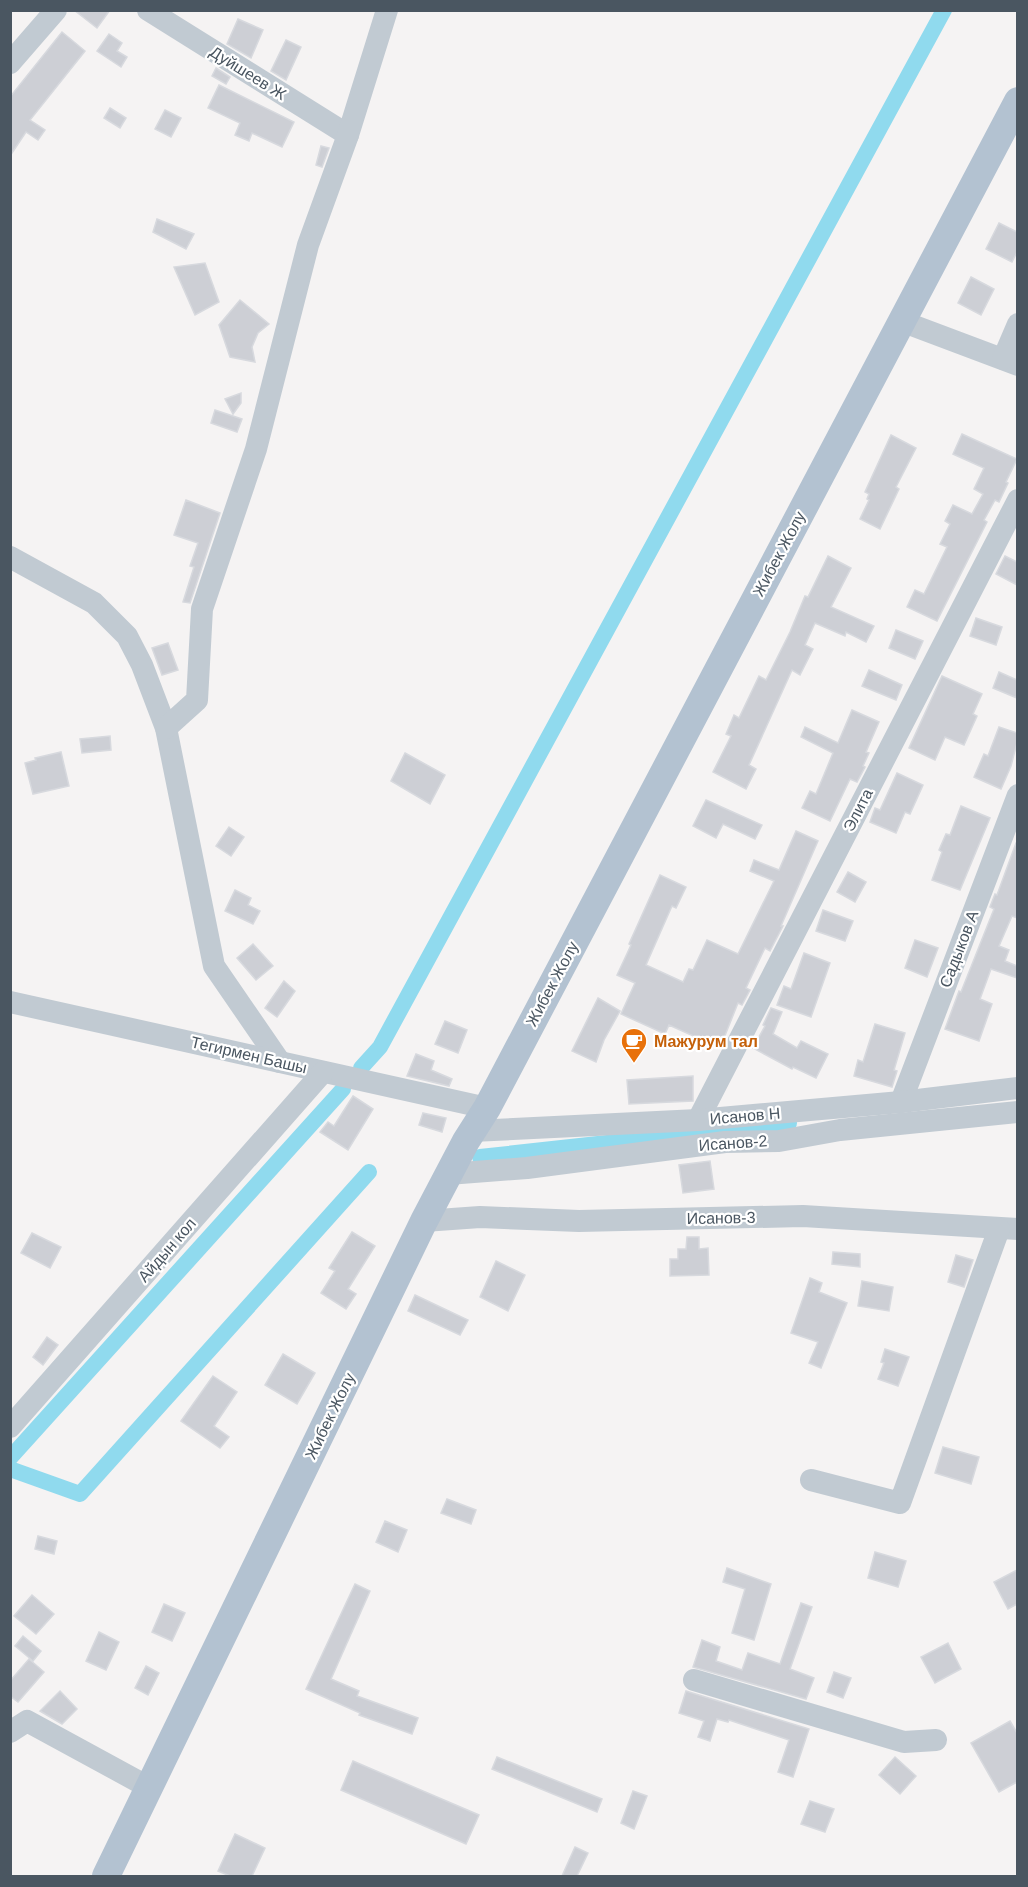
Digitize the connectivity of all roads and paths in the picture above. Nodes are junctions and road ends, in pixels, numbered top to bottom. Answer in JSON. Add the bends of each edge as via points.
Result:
{"nodes":[{"id":1,"x":56,"y":10,"type":"edge"},
{"id":2,"x":148,"y":10,"type":"edge"},
{"id":3,"x":387,"y":10,"type":"edge"},
{"id":4,"x":10,"y":63,"type":"edge"},
{"id":5,"x":1017,"y":101,"type":"edge"},
{"id":6,"x":348,"y":135,"type":"junction"},
{"id":7,"x":901,"y":321,"type":"junction"},
{"id":8,"x":1017,"y":324,"type":"edge"},
{"id":9,"x":1010,"y":362,"type":"edge"},
{"id":10,"x":1017,"y":500,"type":"edge"},
{"id":11,"x":10,"y":557,"type":"edge"},
{"id":12,"x":166,"y":728,"type":"junction"},
{"id":13,"x":1017,"y":795,"type":"edge"},
{"id":14,"x":10,"y":1002,"type":"edge"},
{"id":15,"x":280,"y":1062,"type":"junction"},
{"id":16,"x":323,"y":1072,"type":"junction"},
{"id":17,"x":1017,"y":1088,"type":"edge"},
{"id":18,"x":901,"y":1102,"type":"junction"},
{"id":19,"x":1017,"y":1112,"type":"edge"},
{"id":20,"x":480,"y":1119,"type":"junction"},
{"id":21,"x":698,"y":1120,"type":"junction"},
{"id":22,"x":448,"y":1174,"type":"junction"},
{"id":23,"x":424,"y":1221,"type":"junction"},
{"id":24,"x":1008,"y":1229,"type":"edge"},
{"id":25,"x":10,"y":1427,"type":"edge"},
{"id":26,"x":811,"y":1480,"type":"dead end"},
{"id":27,"x":694,"y":1680,"type":"dead end"},
{"id":28,"x":10,"y":1732,"type":"edge"},
{"id":29,"x":936,"y":1740,"type":"dead end"},
{"id":30,"x":150,"y":1788,"type":"junction"},
{"id":31,"x":106,"y":1876,"type":"edge"}],
"edges":[{"from":1,"to":4,"type":"street"},
{"from":2,"to":6,"type":"street","name":"Дуйшеев Ж"},
{"from":3,"to":6,"type":"street"},
{"from":5,"to":7,"type":"main road","name":"Жибек Жолу"},
{"from":6,"to":12,"type":"street","via":[[308,245],[256,449],[202,609],[197,700]]},
{"from":7,"to":9,"type":"street"},
{"from":7,"to":20,"type":"main road","name":"Жибек Жолу"},
{"from":8,"to":9,"type":"street"},
{"from":10,"to":21,"type":"street","name":"Элита"},
{"from":11,"to":12,"type":"street","via":[[93,603],[127,636]]},
{"from":12,"to":15,"type":"street","via":[[214,966]]},
{"from":13,"to":18,"type":"street","name":"Садыков А"},
{"from":14,"to":15,"type":"street","name":"Тегирмен Башы"},
{"from":15,"to":16,"type":"street","name":"Тегирмен Башы"},
{"from":16,"to":20,"type":"street","name":"Тегирмен Башы"},
{"from":16,"to":25,"type":"street","name":"Айдын кол"},
{"from":17,"to":18,"type":"street","name":"Исанов Н"},
{"from":18,"to":21,"type":"street","name":"Исанов Н"},
{"from":19,"to":22,"type":"street","name":"Исанов-2","via":[[840,1130],[779,1141],[725,1142],[527,1168]]},
{"from":20,"to":21,"type":"street","name":"Исанов Н"},
{"from":20,"to":22,"type":"main road","name":"Жибек Жолу"},
{"from":22,"to":23,"type":"main road","name":"Жибек Жолу"},
{"from":23,"to":24,"type":"street","name":"Исанов-3","via":[[480,1217],[579,1221],[803,1216]]},
{"from":23,"to":30,"type":"main road","name":"Жибек Жолу"},
{"from":24,"to":26,"type":"street","via":[[900,1503]]},
{"from":27,"to":29,"type":"street","via":[[904,1742]]},
{"from":28,"to":30,"type":"street","via":[[27,1721]]},
{"from":30,"to":31,"type":"main road","name":"Жибек Жолу"}]}
